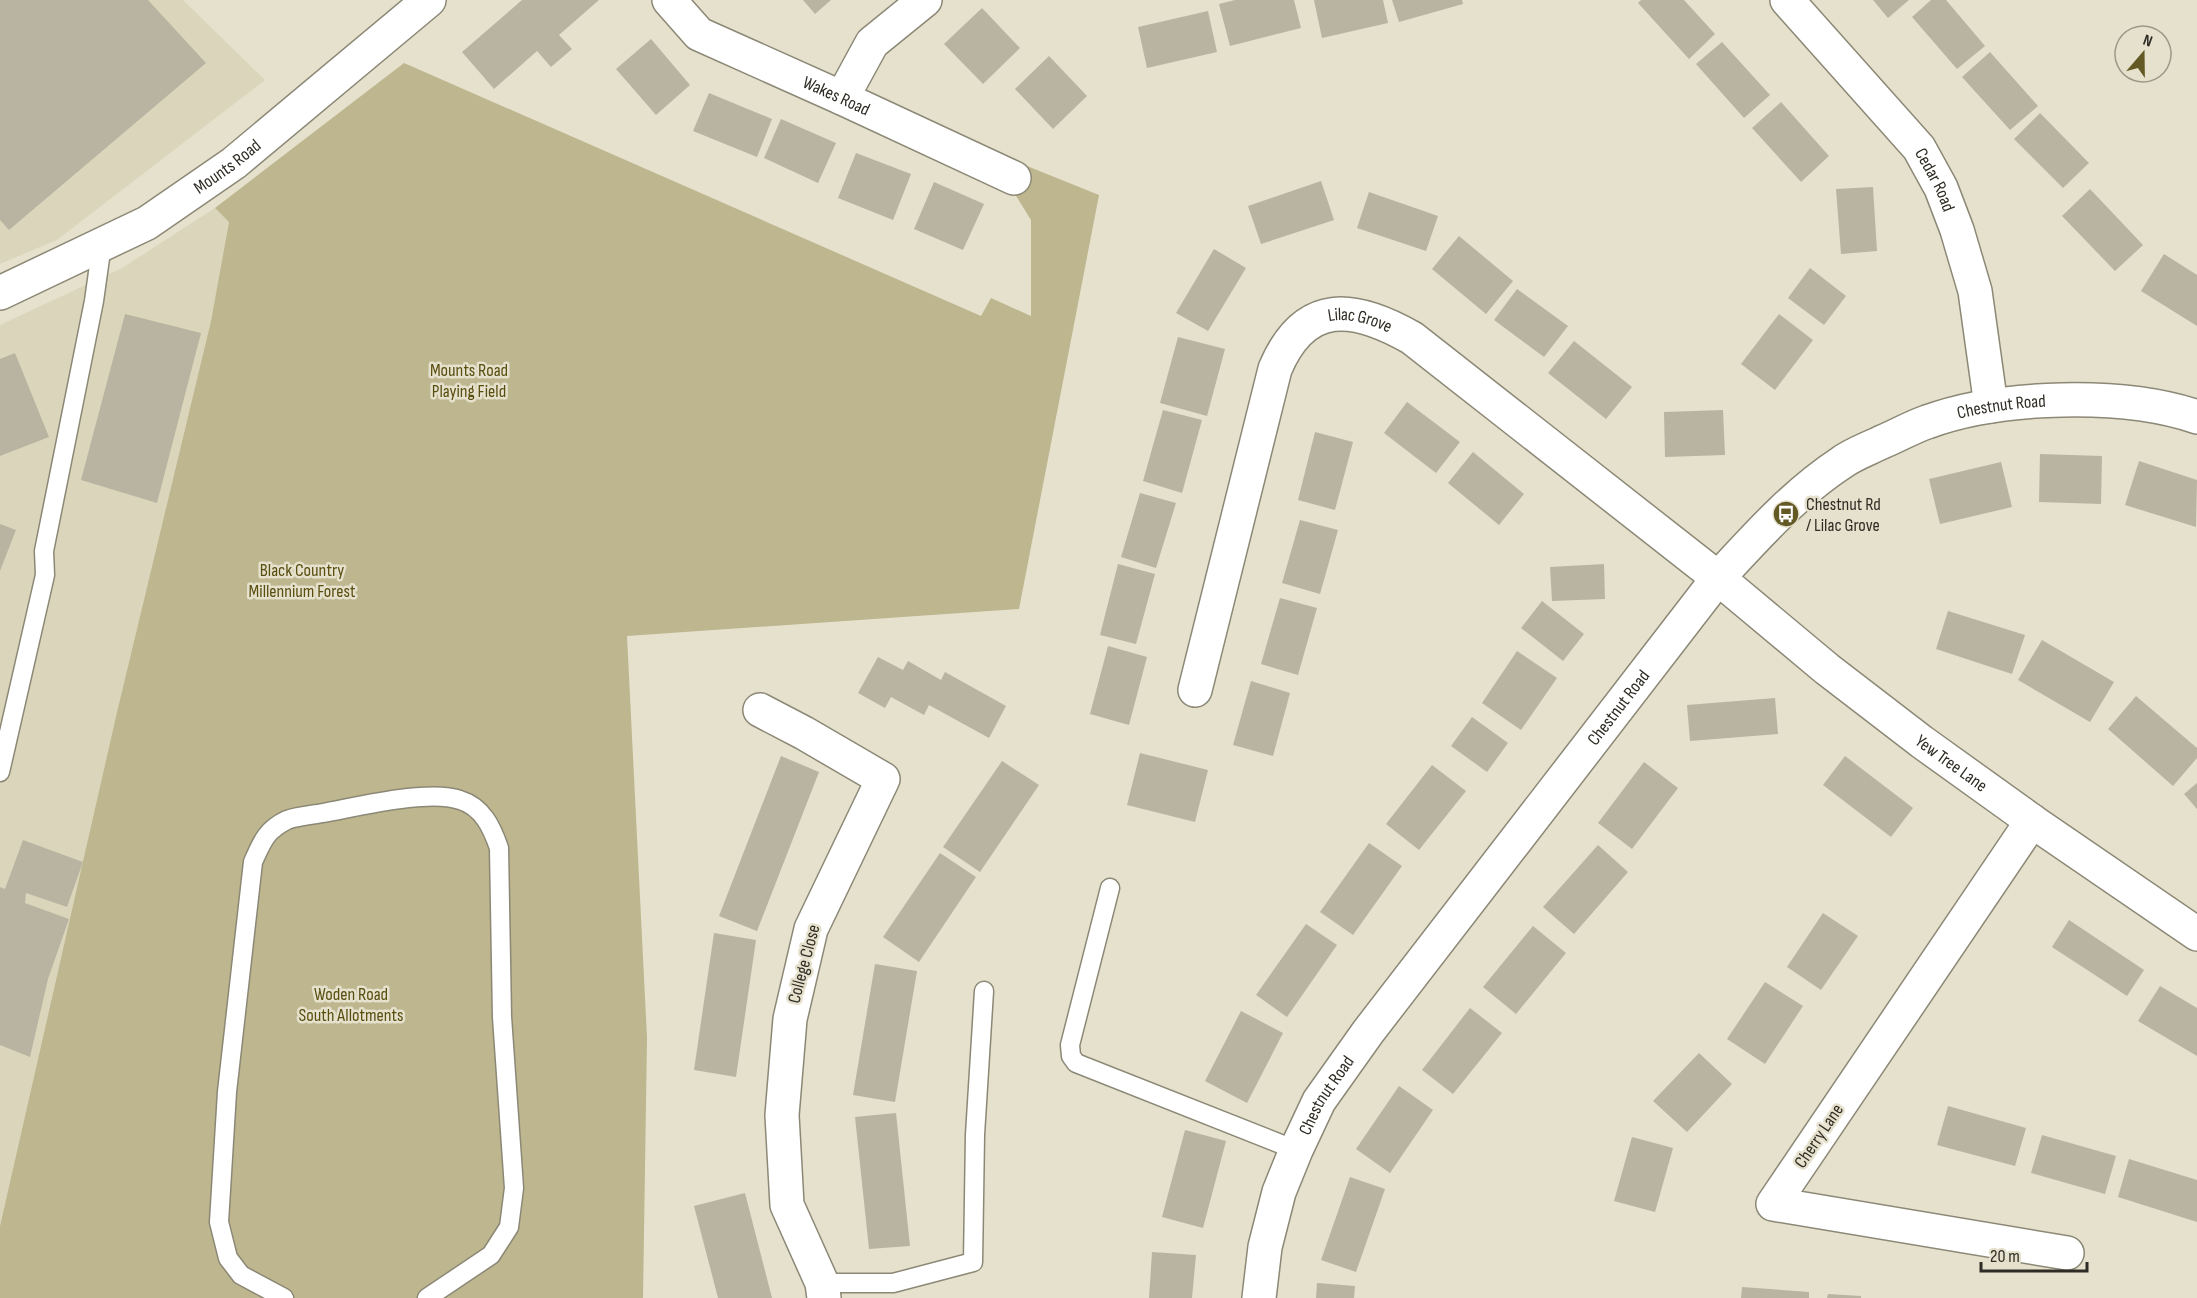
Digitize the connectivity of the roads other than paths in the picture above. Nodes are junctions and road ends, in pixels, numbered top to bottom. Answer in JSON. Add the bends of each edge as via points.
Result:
{"nodes":[{"id":1,"x":429,"y":0,"type":"edge"},
{"id":2,"x":669,"y":0,"type":"edge"},
{"id":3,"x":925,"y":0,"type":"edge"},
{"id":4,"x":1787,"y":0,"type":"edge"},
{"id":5,"x":842,"y":98,"type":"junction"},
{"id":6,"x":1014,"y":178,"type":"dead end"},
{"id":7,"x":102,"y":244,"type":"junction"},
{"id":8,"x":0,"y":293,"type":"edge"},
{"id":9,"x":1991,"y":406,"type":"junction"},
{"id":10,"x":2197,"y":417,"type":"edge"},
{"id":11,"x":1718,"y":578,"type":"junction"},
{"id":12,"x":1195,"y":690,"type":"dead end"},
{"id":13,"x":760,"y":710,"type":"dead end"},
{"id":14,"x":0,"y":772,"type":"edge"},
{"id":15,"x":2032,"y":821,"type":"junction"},
{"id":16,"x":1110,"y":888,"type":"dead end"},
{"id":17,"x":2197,"y":934,"type":"edge"},
{"id":18,"x":984,"y":991,"type":"dead end"},
{"id":19,"x":1296,"y":1150,"type":"junction"},
{"id":20,"x":2067,"y":1253,"type":"dead end"},
{"id":21,"x":823,"y":1290,"type":"edge"},
{"id":22,"x":284,"y":1298,"type":"edge"},
{"id":23,"x":427,"y":1298,"type":"edge"},
{"id":24,"x":1259,"y":1298,"type":"edge"}],
"edges":[{"from":1,"to":7,"type":"street","name":"Mounts Road","via":[[234,163],[147,223]]},
{"from":2,"to":5,"type":"street","name":"Wakes Road","via":[[699,34]]},
{"from":3,"to":5,"type":"street","via":[[872,43]]},
{"from":4,"to":9,"type":"street","name":"Cedar Road","via":[[1919,148],[1941,188],[1975,291]]},
{"from":5,"to":6,"type":"street","name":"Wakes Road"},
{"from":7,"to":8,"type":"street","name":"Mounts Road"},
{"from":7,"to":14,"type":"lane","via":[[44,551],[45,575]]},
{"from":9,"to":10,"type":"street","name":"Chestnut Road","via":[[2046,400],[2095,401],[2156,407]]},
{"from":9,"to":11,"type":"street","name":"Chestnut Road","via":[[1928,421],[1843,461],[1771,521]]},
{"from":11,"to":12,"type":"street","name":"Lilac Grove","via":[[1412,338],[1385,323],[1358,315],[1330,314],[1294,334],[1275,369]]},
{"from":11,"to":15,"type":"street","name":"Yew Tree Lane","via":[[1827,669]]},
{"from":11,"to":19,"type":"street","name":"Chestnut Road","via":[[1368,1032],[1319,1101]]},
{"from":13,"to":21,"type":"street","name":"College Close","via":[[883,779],[810,929],[790,1019],[782,1115],[787,1205]]},
{"from":15,"to":17,"type":"street","name":"Yew Tree Lane"},
{"from":15,"to":20,"type":"street","name":"Cherry Lane","via":[[1773,1204]]},
{"from":16,"to":19,"type":"lane","via":[[1070,1045],[1071,1056],[1076,1063]]},
{"from":18,"to":21,"type":"lane","via":[[975,1135],[973,1262],[893,1283]]},
{"from":19,"to":24,"type":"street","name":"Chestnut Road","via":[[1268,1236]]},
{"from":22,"to":23,"type":"lane","via":[[241,1275],[228,1258],[219,1222],[227,1092],[253,862],[264,836],[287,820],[434,797],[461,800],[478,810],[491,825],[499,848],[502,1017],[514,1188],[509,1227],[491,1255]]}]}
